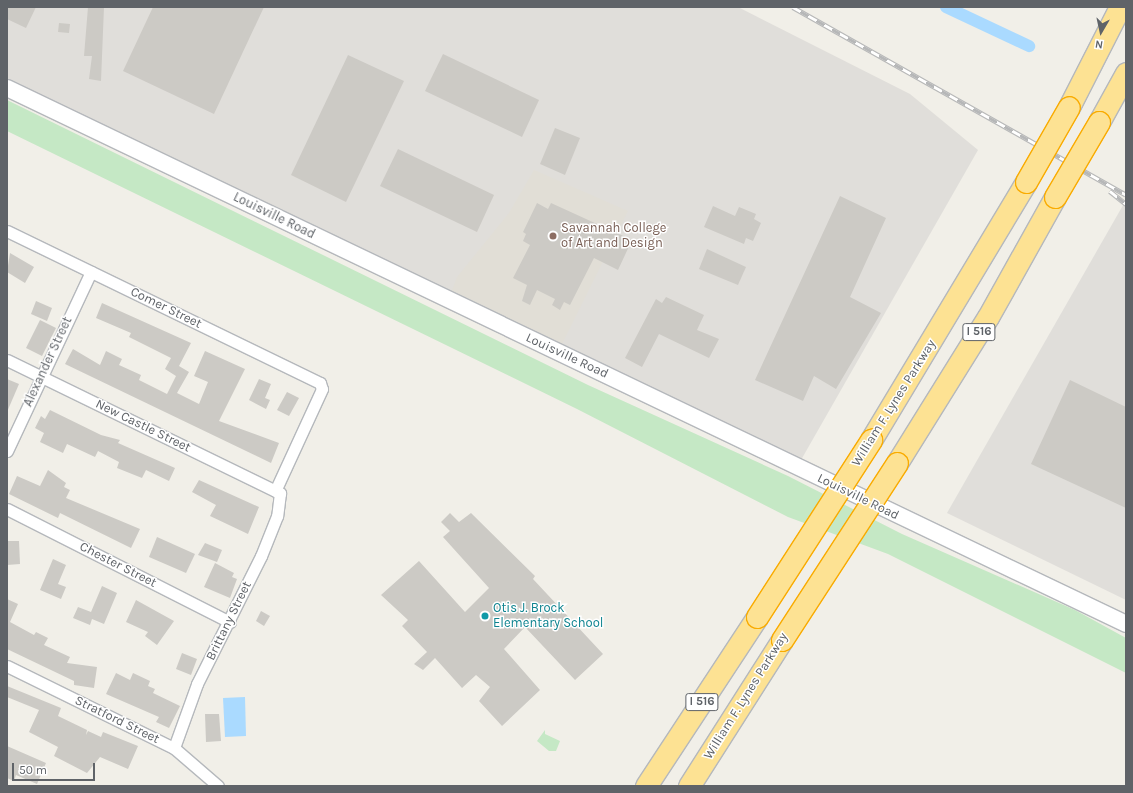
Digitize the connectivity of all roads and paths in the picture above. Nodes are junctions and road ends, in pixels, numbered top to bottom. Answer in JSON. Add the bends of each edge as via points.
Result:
{"nodes":[{"id":1,"x":1120,"y":7,"type":"edge"},
{"id":2,"x":1126,"y":73,"type":"edge"},
{"id":3,"x":7,"y":88,"type":"edge"},
{"id":4,"x":7,"y":231,"type":"edge"},
{"id":5,"x":91,"y":272,"type":"junction"},
{"id":6,"x":7,"y":360,"type":"edge"},
{"id":7,"x":41,"y":376,"type":"junction"},
{"id":8,"x":322,"y":389,"type":"joint"},
{"id":9,"x":7,"y":451,"type":"edge"},
{"id":10,"x":277,"y":492,"type":"junction"},
{"id":11,"x":7,"y":509,"type":"edge"},
{"id":12,"x":230,"y":622,"type":"junction"},
{"id":13,"x":1126,"y":624,"type":"edge"},
{"id":14,"x":7,"y":666,"type":"edge"},
{"id":15,"x":174,"y":748,"type":"junction"},
{"id":16,"x":218,"y":786,"type":"edge"},
{"id":17,"x":646,"y":786,"type":"edge"},
{"id":18,"x":690,"y":786,"type":"edge"}],
"edges":[{"from":1,"to":17,"type":"highway","name":"William F. Lynes Parkway","number":"I 516","bridge":true,"via":[[1069,107],[1026,182],[871,440]]},
{"from":2,"to":18,"type":"highway","name":"William F. Lynes Parkway","number":"I 516","bridge":true,"via":[[988,317]]},
{"from":3,"to":13,"type":"main road","name":"Louisville Road"},
{"from":4,"to":5,"type":"street","name":"Comer Street"},
{"from":5,"to":7,"type":"street","name":"Alexander Street"},
{"from":5,"to":8,"type":"street","name":"Comer Street","via":[[320,382]]},
{"from":6,"to":7,"type":"street","name":"New Castle Street"},
{"from":7,"to":9,"type":"street","name":"Alexander Street"},
{"from":7,"to":10,"type":"street","name":"New Castle Street"},
{"from":8,"to":10,"type":"street","name":"Brittany Street"},
{"from":10,"to":12,"type":"street","name":"Brittany Street","via":[[276,516]]},
{"from":11,"to":12,"type":"street","name":"Chester Street"},
{"from":12,"to":15,"type":"street","name":"Brittany Street","via":[[197,684]]},
{"from":14,"to":15,"type":"street","name":"Stratford Street"},
{"from":15,"to":16,"type":"street","name":"Stratford Street"}]}
